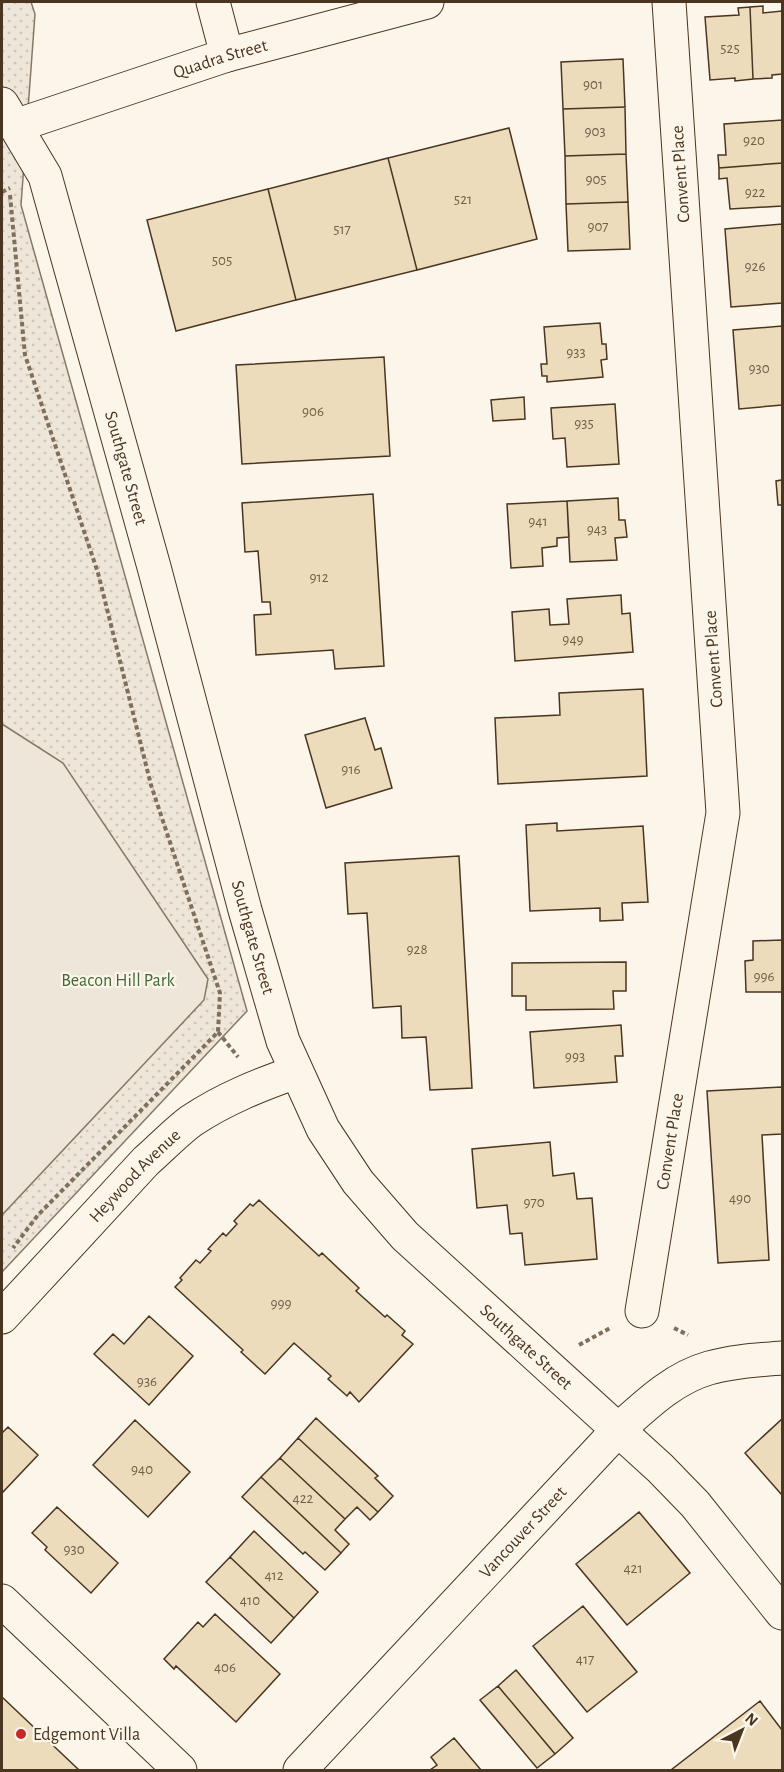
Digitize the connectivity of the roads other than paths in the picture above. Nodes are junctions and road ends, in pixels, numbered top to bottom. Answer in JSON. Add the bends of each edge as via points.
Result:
{"nodes":[{"id":1,"x":213,"y":2,"type":"edge"},
{"id":2,"x":427,"y":2,"type":"edge"},
{"id":3,"x":669,"y":2,"type":"edge"},
{"id":4,"x":227,"y":55,"type":"junction"},
{"id":5,"x":8,"y":115,"type":"edge"},
{"id":6,"x":296,"y":1072,"type":"junction"},
{"id":7,"x":642,"y":1311,"type":"dead end"},
{"id":8,"x":2,"y":1317,"type":"edge"},
{"id":9,"x":783,"y":1358,"type":"edge"},
{"id":10,"x":618,"y":1430,"type":"junction"},
{"id":11,"x":2,"y":1601,"type":"edge"},
{"id":12,"x":783,"y":1613,"type":"edge"},
{"id":13,"x":180,"y":1770,"type":"edge"},
{"id":14,"x":300,"y":1770,"type":"edge"}],
"edges":[{"from":1,"to":4,"type":"street"},
{"from":2,"to":4,"type":"street","name":"Quadra Street"},
{"from":3,"to":7,"type":"street","name":"Convent Place","via":[[723,813]]},
{"from":4,"to":5,"type":"street","name":"Quadra Street"},
{"from":5,"to":6,"type":"street","name":"Southgate Street","via":[[45,176],[245,910],[283,1041]]},
{"from":6,"to":8,"type":"street","name":"Heywood Avenue","via":[[221,1103],[169,1140]]},
{"from":6,"to":10,"type":"street","name":"Southgate Street","via":[[323,1129],[357,1182],[405,1236]]},
{"from":9,"to":10,"type":"street","name":"Vancouver Street","via":[[709,1368],[680,1380]]},
{"from":10,"to":12,"type":"street","name":"Southgate Street","via":[[695,1504]]},
{"from":10,"to":14,"type":"street","name":"Vancouver Street"},
{"from":11,"to":13,"type":"street"}]}
